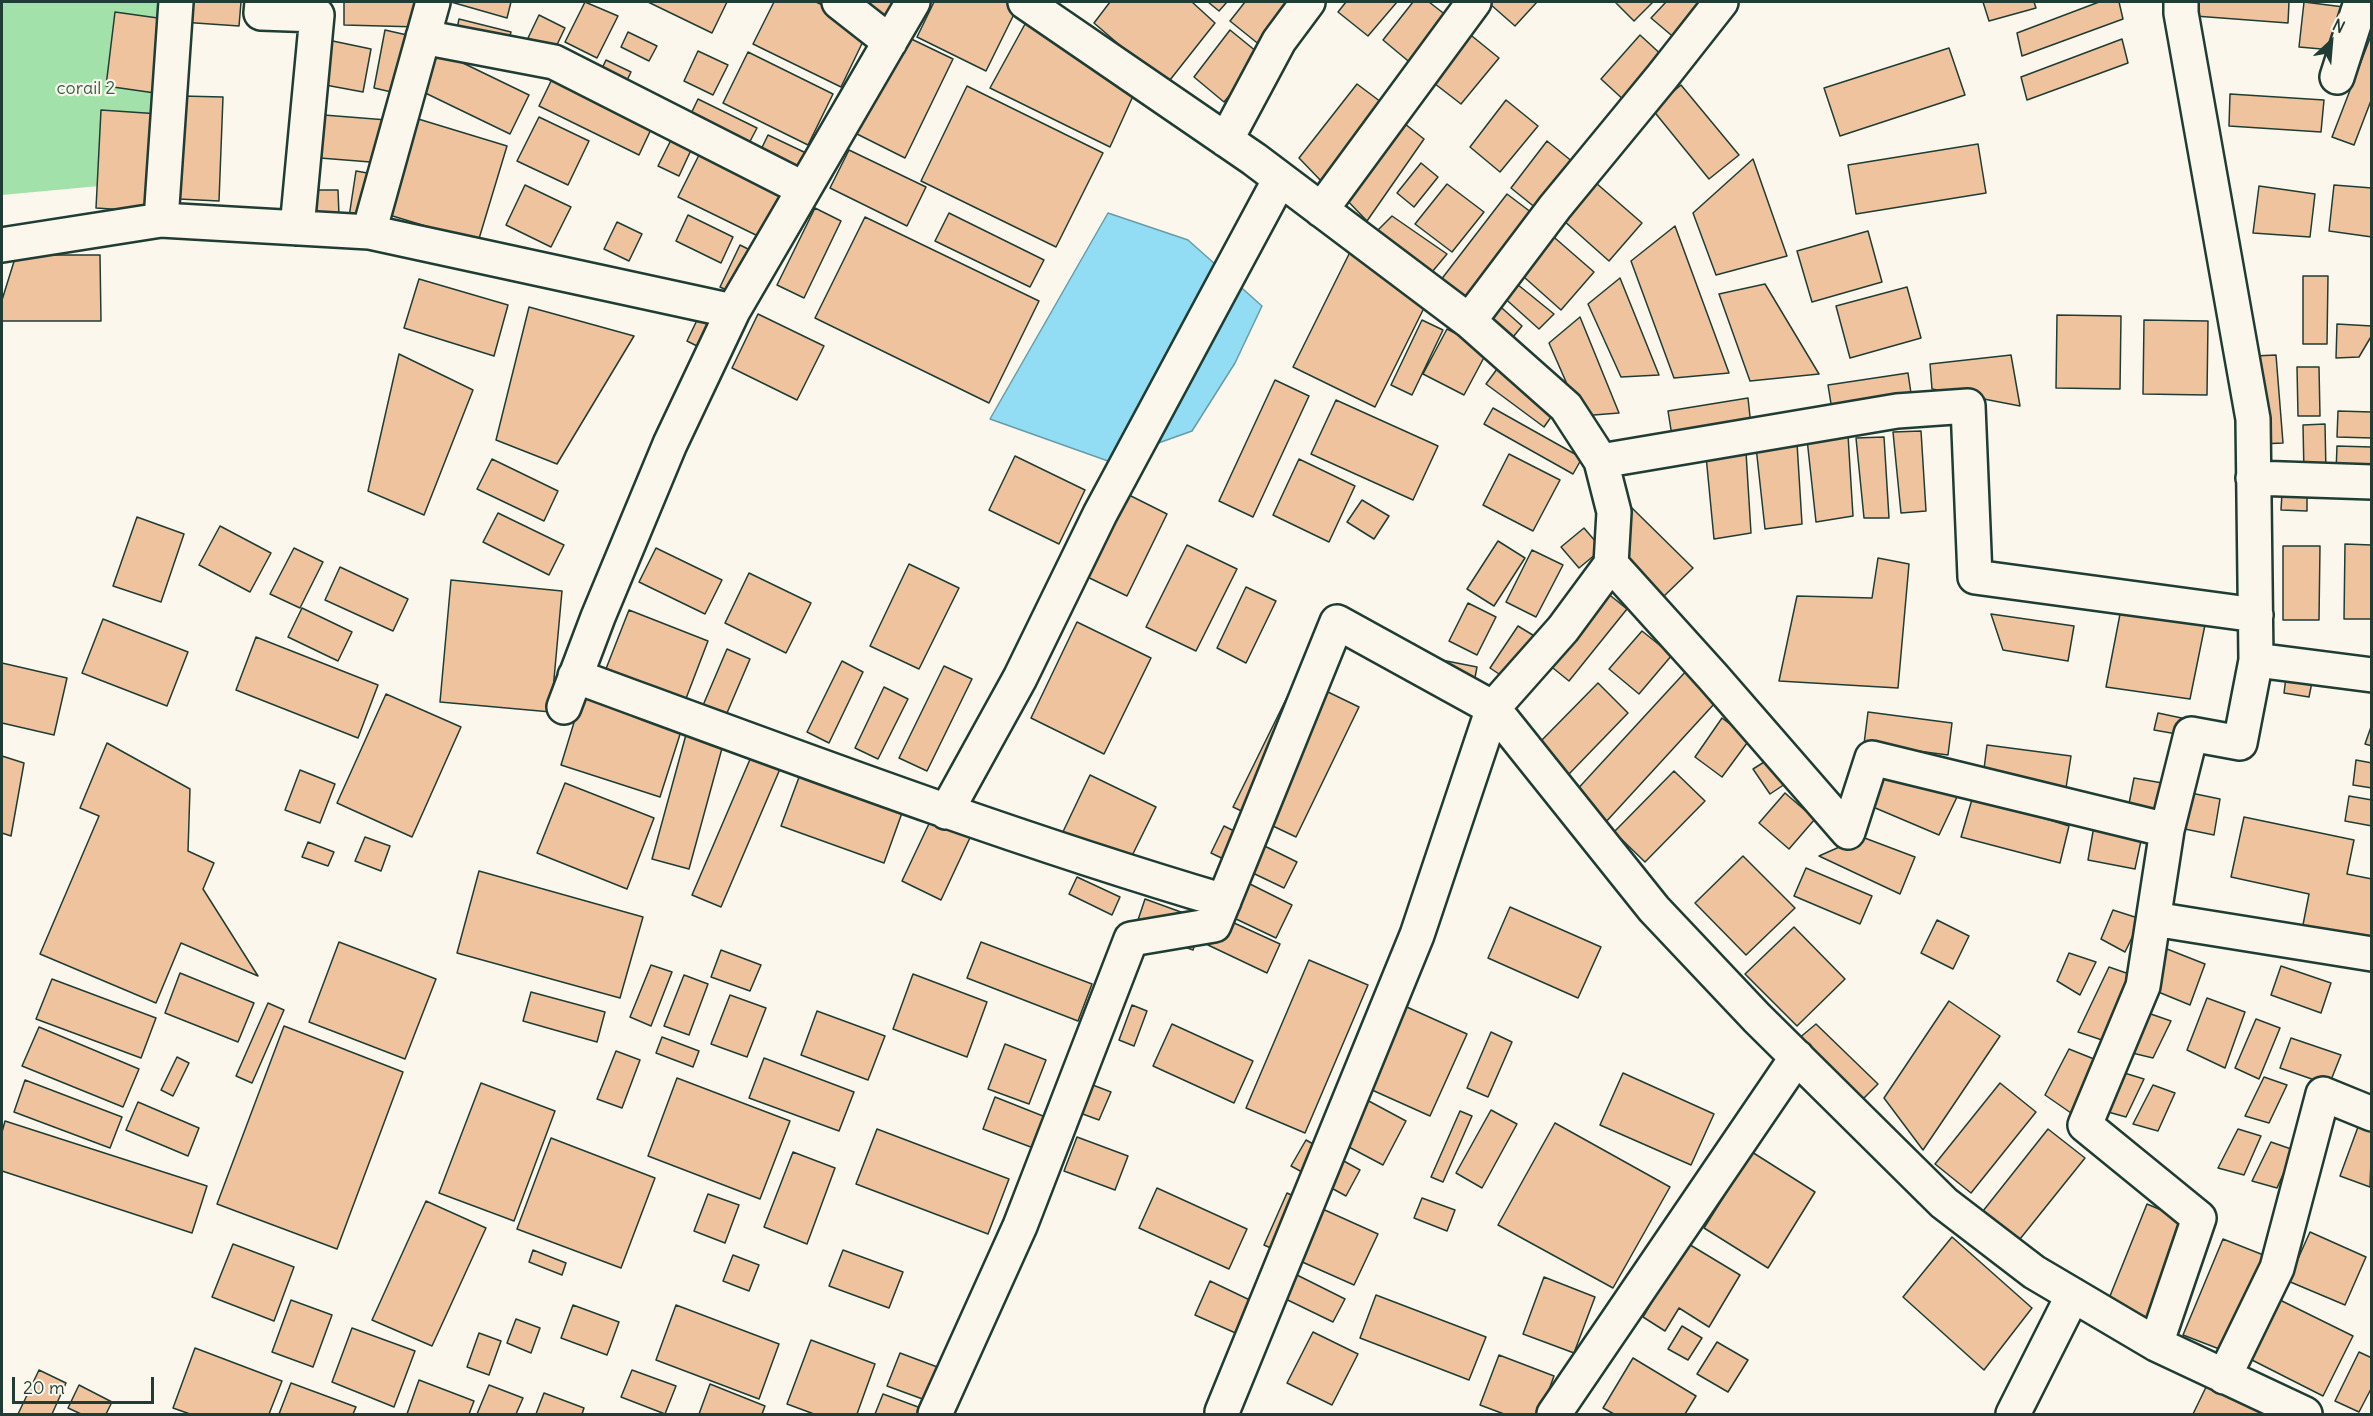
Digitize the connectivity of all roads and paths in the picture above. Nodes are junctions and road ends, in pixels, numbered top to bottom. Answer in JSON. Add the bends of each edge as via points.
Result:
{"nodes":[{"id":1,"x":176,"y":2,"type":"edge"},
{"id":2,"x":262,"y":2,"type":"edge"},
{"id":3,"x":433,"y":2,"type":"edge"},
{"id":4,"x":839,"y":2,"type":"edge"},
{"id":5,"x":913,"y":2,"type":"edge"},
{"id":6,"x":1025,"y":2,"type":"edge"},
{"id":7,"x":1308,"y":2,"type":"edge"},
{"id":8,"x":1474,"y":2,"type":"edge"},
{"id":9,"x":1721,"y":2,"type":"edge"},
{"id":10,"x":2181,"y":2,"type":"edge"},
{"id":11,"x":2361,"y":2,"type":"edge"},
{"id":12,"x":423,"y":37,"type":"junction"},
{"id":13,"x":890,"y":42,"type":"junction"},
{"id":14,"x":2337,"y":77,"type":"dead end"},
{"id":15,"x":1226,"y":140,"type":"junction"},
{"id":16,"x":1280,"y":179,"type":"junction"},
{"id":17,"x":804,"y":189,"type":"junction"},
{"id":18,"x":1321,"y":210,"type":"junction"},
{"id":19,"x":161,"y":220,"type":"junction"},
{"id":20,"x":297,"y":228,"type":"junction"},
{"id":21,"x":369,"y":232,"type":"junction"},
{"id":22,"x":2,"y":245,"type":"edge"},
{"id":23,"x":733,"y":311,"type":"junction"},
{"id":24,"x":1469,"y":321,"type":"junction"},
{"id":25,"x":1601,"y":461,"type":"junction"},
{"id":26,"x":2253,"y":478,"type":"junction"},
{"id":27,"x":2372,"y":482,"type":"edge"},
{"id":28,"x":1611,"y":564,"type":"junction"},
{"id":29,"x":2256,"y":615,"type":"junction"},
{"id":30,"x":2256,"y":660,"type":"junction"},
{"id":31,"x":2372,"y":675,"type":"edge"},
{"id":32,"x":575,"y":676,"type":"junction"},
{"id":33,"x":564,"y":707,"type":"dead end"},
{"id":34,"x":1493,"y":708,"type":"junction"},
{"id":35,"x":946,"y":812,"type":"junction"},
{"id":36,"x":2167,"y":830,"type":"junction"},
{"id":37,"x":1224,"y":901,"type":"junction"},
{"id":38,"x":2154,"y":919,"type":"junction"},
{"id":39,"x":2372,"y":954,"type":"edge"},
{"id":40,"x":1797,"y":1057,"type":"junction"},
{"id":41,"x":2372,"y":1114,"type":"edge"},
{"id":42,"x":2073,"y":1295,"type":"junction"},
{"id":43,"x":2156,"y":1344,"type":"junction"},
{"id":44,"x":2224,"y":1377,"type":"junction"},
{"id":45,"x":1222,"y":1412,"type":"dead end"},
{"id":46,"x":935,"y":1414,"type":"edge"},
{"id":47,"x":1554,"y":1414,"type":"edge"},
{"id":48,"x":2013,"y":1414,"type":"edge"},
{"id":49,"x":2305,"y":1414,"type":"edge"}],
"edges":[{"from":1,"to":19,"type":"street"},
{"from":2,"to":20,"type":"street","via":[[261,13],[317,15]]},
{"from":3,"to":12,"type":"street"},
{"from":4,"to":13,"type":"street"},
{"from":5,"to":13,"type":"street"},
{"from":6,"to":15,"type":"street"},
{"from":7,"to":15,"type":"street","via":[[1280,41]]},
{"from":8,"to":18,"type":"street"},
{"from":9,"to":24,"type":"street","via":[[1555,207]]},
{"from":10,"to":26,"type":"street","via":[[2253,419]]},
{"from":11,"to":14,"type":"street"},
{"from":12,"to":17,"type":"street","via":[[554,62]]},
{"from":12,"to":21,"type":"street"},
{"from":13,"to":17,"type":"street"},
{"from":15,"to":16,"type":"street"},
{"from":16,"to":18,"type":"street"},
{"from":16,"to":35,"type":"street"},
{"from":17,"to":23,"type":"street"},
{"from":18,"to":24,"type":"street"},
{"from":19,"to":20,"type":"street"},
{"from":19,"to":22,"type":"street"},
{"from":20,"to":21,"type":"street"},
{"from":21,"to":23,"type":"street"},
{"from":23,"to":32,"type":"street","via":[[670,444]]},
{"from":24,"to":25,"type":"street","via":[[1566,407]]},
{"from":25,"to":28,"type":"street","via":[[1614,512]]},
{"from":25,"to":29,"type":"street","via":[[1897,411],[1968,406],[1975,577]]},
{"from":26,"to":27,"type":"street"},
{"from":26,"to":29,"type":"street"},
{"from":28,"to":34,"type":"street","via":[[1563,629]]},
{"from":28,"to":36,"type":"street","via":[[1848,832],[1872,758]]},
{"from":29,"to":30,"type":"street"},
{"from":30,"to":31,"type":"street"},
{"from":30,"to":36,"type":"street","via":[[2240,743],[2191,734]]},
{"from":32,"to":33,"type":"street"},
{"from":32,"to":35,"type":"street"},
{"from":34,"to":37,"type":"street","via":[[1337,622]]},
{"from":34,"to":40,"type":"street","via":[[1654,909]]},
{"from":34,"to":45,"type":"street","via":[[1417,935]]},
{"from":35,"to":37,"type":"street"},
{"from":36,"to":38,"type":"street"},
{"from":37,"to":46,"type":"street","via":[[1214,925],[1131,939],[1020,1226]]},
{"from":38,"to":39,"type":"street"},
{"from":38,"to":43,"type":"street","via":[[2143,986],[2085,1125],[2199,1218]]},
{"from":40,"to":42,"type":"street","via":[[1944,1203],[2034,1272]]},
{"from":40,"to":47,"type":"street"},
{"from":41,"to":44,"type":"street","via":[[2323,1094],[2277,1268]]},
{"from":42,"to":43,"type":"street"},
{"from":42,"to":48,"type":"street"},
{"from":43,"to":44,"type":"street"},
{"from":44,"to":49,"type":"street"}]}
